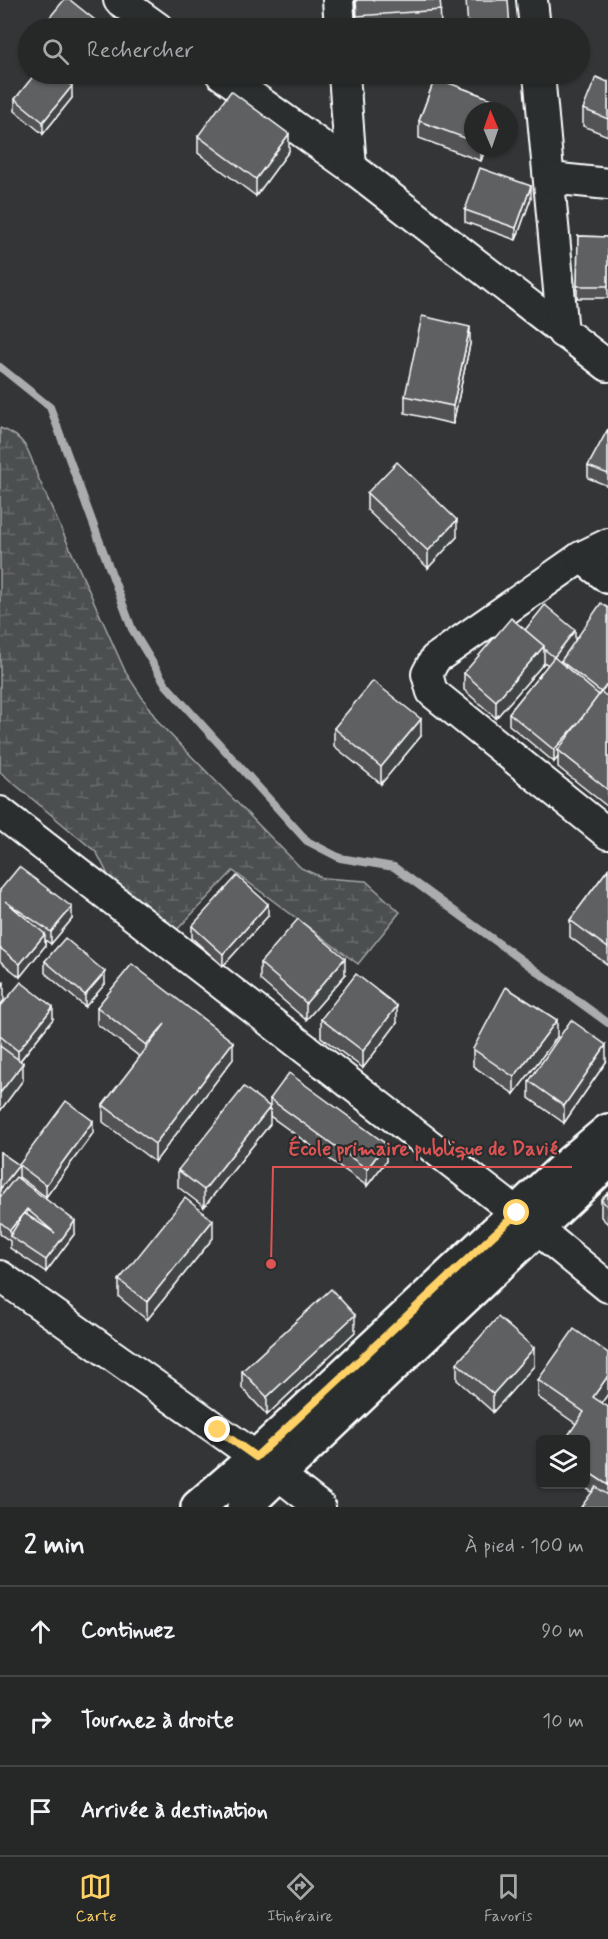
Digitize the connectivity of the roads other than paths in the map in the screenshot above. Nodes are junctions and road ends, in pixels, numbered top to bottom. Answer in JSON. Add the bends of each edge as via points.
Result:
{"nodes":[{"id":1,"x":119,"y":0,"type":"edge"},
{"id":2,"x":338,"y":0,"type":"edge"},
{"id":3,"x":532,"y":0,"type":"edge"},
{"id":4,"x":145,"y":18,"type":"edge"},
{"id":5,"x":339,"y":18,"type":"edge"},
{"id":6,"x":534,"y":18,"type":"edge"},
{"id":7,"x":235,"y":84,"type":"edge"},
{"id":8,"x":345,"y":84,"type":"edge"},
{"id":9,"x":540,"y":84,"type":"edge"},
{"id":10,"x":351,"y":167,"type":"junction"},
{"id":11,"x":550,"y":178,"type":"junction"},
{"id":12,"x":608,"y":184,"type":"edge"},
{"id":13,"x":563,"y":333,"type":"junction"},
{"id":14,"x":608,"y":366,"type":"edge"},
{"id":15,"x":608,"y":544,"type":"edge"},
{"id":16,"x":581,"y":557,"type":"junction"},
{"id":17,"x":608,"y":578,"type":"edge"},
{"id":18,"x":0,"y":812,"type":"edge"},
{"id":19,"x":608,"y":834,"type":"edge"},
{"id":20,"x":608,"y":1131,"type":"edge"},
{"id":21,"x":608,"y":1161,"type":"edge"},
{"id":22,"x":526,"y":1221,"type":"junction"},
{"id":23,"x":0,"y":1276,"type":"edge"},
{"id":24,"x":608,"y":1287,"type":"edge"},
{"id":25,"x":268,"y":1466,"type":"junction"},
{"id":26,"x":198,"y":1507,"type":"edge"},
{"id":27,"x":244,"y":1507,"type":"edge"},
{"id":28,"x":320,"y":1507,"type":"edge"}],
"edges":[{"from":1,"to":4,"type":"street"},
{"from":2,"to":5,"type":"street"},
{"from":3,"to":6,"type":"street"},
{"from":7,"to":10,"type":"street"},
{"from":8,"to":10,"type":"street"},
{"from":9,"to":11,"type":"street"},
{"from":10,"to":13,"type":"street"},
{"from":11,"to":12,"type":"street"},
{"from":11,"to":13,"type":"street"},
{"from":13,"to":14,"type":"street"},
{"from":15,"to":16,"type":"street"},
{"from":16,"to":17,"type":"street"},
{"from":16,"to":19,"type":"street","via":[[435,659],[427,674],[432,692]]},
{"from":18,"to":22,"type":"street"},
{"from":20,"to":22,"type":"main road","via":[[564,1168]]},
{"from":21,"to":22,"type":"main road"},
{"from":22,"to":24,"type":"street"},
{"from":22,"to":25,"type":"main road"},
{"from":23,"to":25,"type":"street"},
{"from":25,"to":26,"type":"main road"},
{"from":25,"to":27,"type":"main road"},
{"from":25,"to":28,"type":"street"}]}
